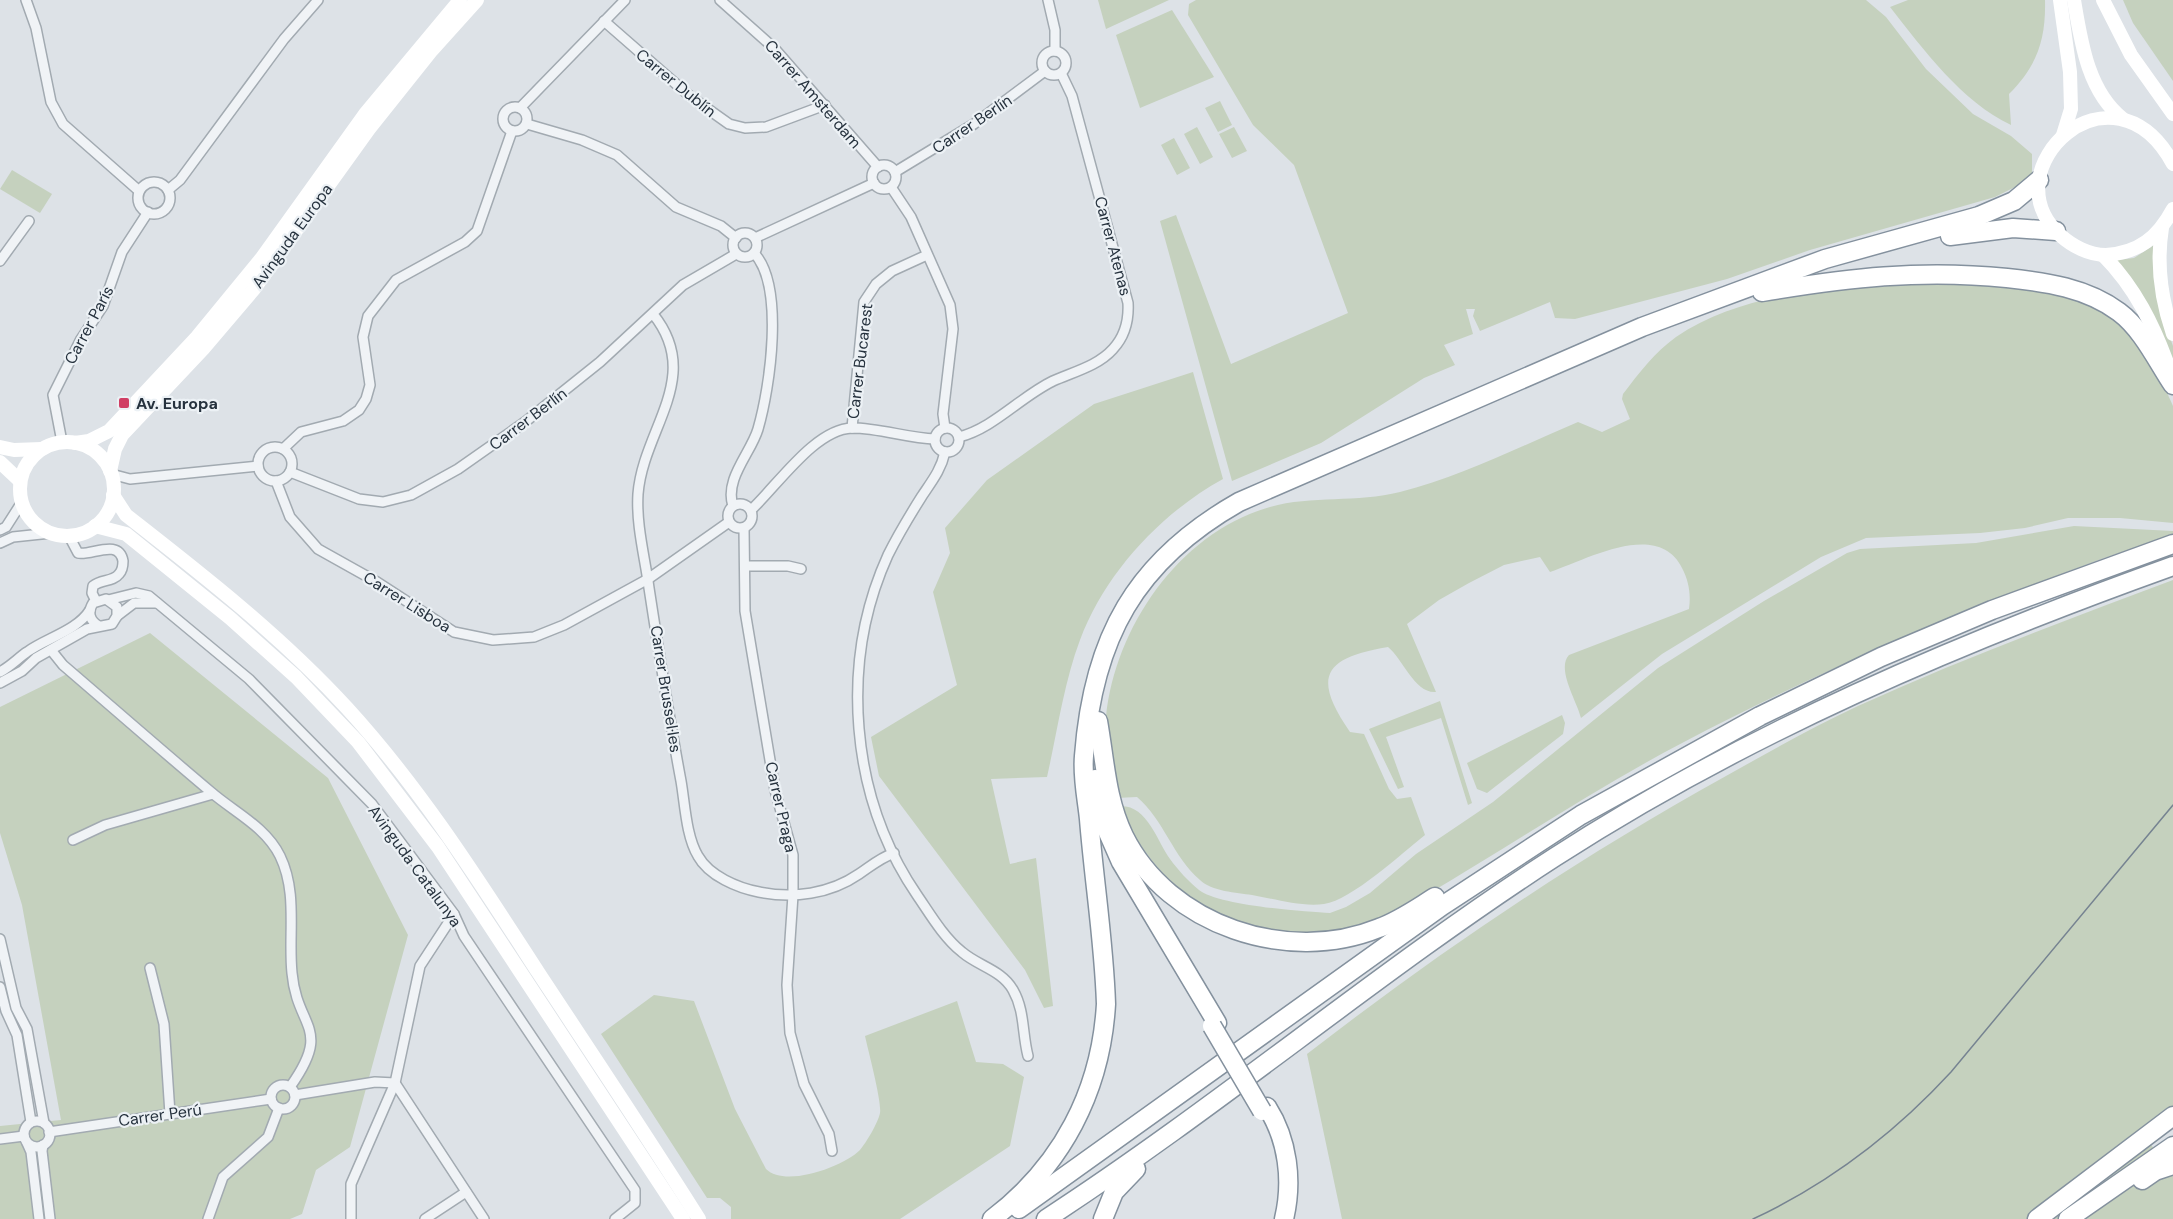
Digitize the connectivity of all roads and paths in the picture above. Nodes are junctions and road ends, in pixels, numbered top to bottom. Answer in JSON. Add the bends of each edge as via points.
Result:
{"nodes":[{"id":1,"x":26,"y":0,"type":"edge"},
{"id":2,"x":318,"y":0,"type":"edge"},
{"id":3,"x":460,"y":0,"type":"edge"},
{"id":4,"x":477,"y":0,"type":"edge"},
{"id":5,"x":625,"y":0,"type":"edge"},
{"id":6,"x":720,"y":0,"type":"edge"},
{"id":7,"x":1048,"y":0,"type":"edge"},
{"id":8,"x":2060,"y":0,"type":"edge"},
{"id":9,"x":2074,"y":0,"type":"edge"},
{"id":10,"x":2103,"y":0,"type":"edge"},
{"id":11,"x":604,"y":21,"type":"junction"},
{"id":12,"x":1055,"y":51,"type":"junction"},
{"id":13,"x":1045,"y":71,"type":"junction"},
{"id":14,"x":1061,"y":73,"type":"junction"},
{"id":15,"x":383,"y":100,"type":"junction"},
{"id":16,"x":825,"y":105,"type":"junction"},
{"id":17,"x":520,"y":108,"type":"junction"},
{"id":18,"x":2173,"y":114,"type":"edge"},
{"id":19,"x":2125,"y":120,"type":"junction"},
{"id":20,"x":527,"y":124,"type":"junction"},
{"id":21,"x":512,"y":131,"type":"junction"},
{"id":22,"x":2062,"y":135,"type":"junction"},
{"id":23,"x":2173,"y":164,"type":"edge"},
{"id":24,"x":878,"y":167,"type":"junction"},
{"id":25,"x":895,"y":172,"type":"junction"},
{"id":26,"x":2039,"y":180,"type":"junction"},
{"id":27,"x":874,"y":183,"type":"junction"},
{"id":28,"x":891,"y":187,"type":"junction"},
{"id":29,"x":138,"y":190,"type":"junction"},
{"id":30,"x":168,"y":190,"type":"junction"},
{"id":31,"x":2173,"y":209,"type":"edge"},
{"id":32,"x":148,"y":212,"type":"junction"},
{"id":33,"x":29,"y":220,"type":"dead end"},
{"id":34,"x":2162,"y":228,"type":"junction"},
{"id":35,"x":2056,"y":231,"type":"junction"},
{"id":36,"x":736,"y":238,"type":"junction"},
{"id":37,"x":755,"y":238,"type":"junction"},
{"id":38,"x":754,"y":253,"type":"junction"},
{"id":39,"x":736,"y":254,"type":"junction"},
{"id":40,"x":927,"y":255,"type":"junction"},
{"id":41,"x":2103,"y":255,"type":"junction"},
{"id":42,"x":0,"y":261,"type":"edge"},
{"id":43,"x":1762,"y":292,"type":"junction"},
{"id":44,"x":653,"y":314,"type":"junction"},
{"id":45,"x":2173,"y":334,"type":"edge"},
{"id":46,"x":2173,"y":380,"type":"edge"},
{"id":47,"x":2173,"y":385,"type":"edge"},
{"id":48,"x":852,"y":428,"type":"junction"},
{"id":49,"x":945,"y":428,"type":"junction"},
{"id":50,"x":959,"y":437,"type":"junction"},
{"id":51,"x":935,"y":439,"type":"junction"},
{"id":52,"x":69,"y":443,"type":"junction"},
{"id":53,"x":0,"y":447,"type":"edge"},
{"id":54,"x":42,"y":449,"type":"junction"},
{"id":55,"x":283,"y":449,"type":"junction"},
{"id":56,"x":945,"y":452,"type":"junction"},
{"id":57,"x":0,"y":462,"type":"edge"},
{"id":58,"x":258,"y":466,"type":"junction"},
{"id":59,"x":111,"y":472,"type":"junction"},
{"id":60,"x":290,"y":472,"type":"junction"},
{"id":61,"x":20,"y":481,"type":"junction"},
{"id":62,"x":276,"y":481,"type":"junction"},
{"id":63,"x":113,"y":495,"type":"junction"},
{"id":64,"x":22,"y":502,"type":"junction"},
{"id":65,"x":734,"y":506,"type":"junction"},
{"id":66,"x":751,"y":510,"type":"junction"},
{"id":67,"x":729,"y":522,"type":"junction"},
{"id":68,"x":96,"y":526,"type":"junction"},
{"id":69,"x":744,"y":528,"type":"junction"},
{"id":70,"x":0,"y":530,"type":"edge"},
{"id":71,"x":51,"y":533,"type":"junction"},
{"id":72,"x":69,"y":536,"type":"junction"},
{"id":73,"x":0,"y":543,"type":"edge"},
{"id":74,"x":2173,"y":544,"type":"edge"},
{"id":75,"x":745,"y":566,"type":"junction"},
{"id":76,"x":2173,"y":566,"type":"edge"},
{"id":77,"x":801,"y":569,"type":"dead end"},
{"id":78,"x":648,"y":579,"type":"junction"},
{"id":79,"x":108,"y":600,"type":"junction"},
{"id":80,"x":96,"y":601,"type":"junction"},
{"id":81,"x":157,"y":603,"type":"junction"},
{"id":82,"x":90,"y":610,"type":"junction"},
{"id":83,"x":117,"y":616,"type":"junction"},
{"id":84,"x":99,"y":626,"type":"junction"},
{"id":85,"x":51,"y":650,"type":"junction"},
{"id":86,"x":0,"y":672,"type":"edge"},
{"id":87,"x":0,"y":683,"type":"edge"},
{"id":88,"x":1760,"y":716,"type":"junction"},
{"id":89,"x":1098,"y":721,"type":"junction"},
{"id":90,"x":1087,"y":740,"type":"junction"},
{"id":91,"x":213,"y":794,"type":"junction"},
{"id":92,"x":74,"y":840,"type":"dead end"},
{"id":93,"x":894,"y":853,"type":"junction"},
{"id":94,"x":793,"y":895,"type":"junction"},
{"id":95,"x":454,"y":914,"type":"junction"},
{"id":96,"x":0,"y":939,"type":"edge"},
{"id":97,"x":150,"y":968,"type":"dead end"},
{"id":98,"x":0,"y":987,"type":"edge"},
{"id":99,"x":1215,"y":1024,"type":"junction"},
{"id":100,"x":1028,"y":1056,"type":"dead end"},
{"id":101,"x":395,"y":1083,"type":"junction"},
{"id":102,"x":293,"y":1091,"type":"junction"},
{"id":103,"x":271,"y":1099,"type":"junction"},
{"id":104,"x":279,"y":1108,"type":"junction"},
{"id":105,"x":1265,"y":1109,"type":"junction"},
{"id":106,"x":171,"y":1114,"type":"junction"},
{"id":107,"x":2173,"y":1116,"type":"edge"},
{"id":108,"x":31,"y":1122,"type":"junction"},
{"id":109,"x":47,"y":1128,"type":"junction"},
{"id":110,"x":2173,"y":1128,"type":"edge"},
{"id":111,"x":1173,"y":1130,"type":"junction"},
{"id":112,"x":26,"y":1139,"type":"junction"},
{"id":113,"x":0,"y":1140,"type":"edge"},
{"id":114,"x":43,"y":1145,"type":"junction"},
{"id":115,"x":2173,"y":1146,"type":"edge"},
{"id":116,"x":832,"y":1151,"type":"dead end"},
{"id":117,"x":2173,"y":1165,"type":"edge"},
{"id":118,"x":466,"y":1192,"type":"junction"},
{"id":119,"x":39,"y":1219,"type":"edge"},
{"id":120,"x":50,"y":1219,"type":"edge"},
{"id":121,"x":208,"y":1219,"type":"edge"},
{"id":122,"x":351,"y":1219,"type":"edge"},
{"id":123,"x":425,"y":1219,"type":"edge"},
{"id":124,"x":484,"y":1219,"type":"edge"},
{"id":125,"x":615,"y":1219,"type":"edge"},
{"id":126,"x":680,"y":1219,"type":"edge"},
{"id":127,"x":699,"y":1219,"type":"edge"},
{"id":128,"x":992,"y":1219,"type":"edge"},
{"id":129,"x":1003,"y":1219,"type":"edge"},
{"id":130,"x":1046,"y":1219,"type":"edge"},
{"id":131,"x":1103,"y":1219,"type":"edge"},
{"id":132,"x":1278,"y":1219,"type":"edge"},
{"id":133,"x":1284,"y":1219,"type":"edge"},
{"id":134,"x":2038,"y":1219,"type":"edge"},
{"id":135,"x":2068,"y":1219,"type":"edge"},
{"id":136,"x":2086,"y":1219,"type":"edge"}],
"edges":[{"from":1,"to":29,"type":"street","via":[[36,28],[51,102],[63,124]]},
{"from":2,"to":30,"type":"street","via":[[284,39],[180,180]]},
{"from":3,"to":15,"type":"main road","name":"Avinguda Europa"},
{"from":4,"to":15,"type":"main road","name":"Avinguda Europa"},
{"from":5,"to":11,"type":"street"},
{"from":6,"to":16,"type":"street","name":"Carrer Amsterdam","via":[[763,37]]},
{"from":7,"to":12,"type":"street"},
{"from":8,"to":22,"type":"main road","via":[[2072,109]]},
{"from":9,"to":19,"type":"main road","via":[[2094,83],[2109,108]]},
{"from":10,"to":18,"type":"main road","via":[[2131,55]]},
{"from":11,"to":16,"type":"street","name":"Carrer Dublín","via":[[697,102],[729,124],[766,127]]},
{"from":11,"to":17,"type":"street"},
{"from":12,"to":13,"type":"street","via":[[1043,58]]},
{"from":12,"to":14,"type":"street","via":[[1067,62]]},
{"from":13,"to":14,"type":"street"},
{"from":13,"to":25,"type":"street","name":"Carrer Berlín","via":[[974,124]]},
{"from":14,"to":50,"type":"street","name":"Carrer Atenas","via":[[1072,96],[1129,316],[1125,330],[1107,356],[1050,382]]},
{"from":15,"to":52,"type":"main road","name":"Avinguda Europa","via":[[196,337],[109,431],[89,441]]},
{"from":15,"to":59,"type":"main road","name":"Avinguda Europa","via":[[254,289],[122,435],[114,449]]},
{"from":16,"to":24,"type":"street","name":"Carrer Amsterdam"},
{"from":17,"to":20,"type":"street","via":[[526,113]]},
{"from":17,"to":21,"type":"street","via":[[509,109],[504,116],[504,123]]},
{"from":19,"to":22,"type":"main road","via":[[2103,118],[2081,123]]},
{"from":19,"to":23,"type":"main road","via":[[2146,129],[2162,144]]},
{"from":20,"to":21,"type":"street","via":[[521,131]]},
{"from":20,"to":36,"type":"street","via":[[617,155],[676,207],[720,226]]},
{"from":21,"to":55,"type":"street","via":[[477,231],[465,242],[396,280],[368,316],[363,337],[370,385],[363,405],[343,421],[301,432]]},
{"from":22,"to":26,"type":"main road","via":[[2051,148]]},
{"from":24,"to":25,"type":"street","via":[[888,165]]},
{"from":24,"to":27,"type":"street","via":[[873,174]]},
{"from":25,"to":28,"type":"street","via":[[896,181]]},
{"from":26,"to":35,"type":"main road","via":[[2040,199]]},
{"from":26,"to":90,"type":"highway","via":[[2014,201],[1979,216],[1826,259],[1642,327],[1272,486],[1217,514],[1165,556],[1126,605],[1098,664]]},
{"from":27,"to":28,"type":"street","via":[[883,189]]},
{"from":27,"to":37,"type":"street"},
{"from":28,"to":40,"type":"street","via":[[911,217]]},
{"from":29,"to":30,"type":"street","via":[[157,182]]},
{"from":29,"to":32,"type":"street","via":[[139,202]]},
{"from":30,"to":32,"type":"street","via":[[168,206],[157,213]]},
{"from":31,"to":34,"type":"main road"},
{"from":32,"to":52,"type":"street","name":"Carrer París","via":[[122,252],[103,306],[81,339],[53,395]]},
{"from":33,"to":42,"type":"street"},
{"from":34,"to":41,"type":"main road","via":[[2146,244],[2125,253]]},
{"from":34,"to":45,"type":"main road","via":[[2158,267]]},
{"from":35,"to":41,"type":"main road","via":[[2069,243]]},
{"from":35,"to":43,"type":"highway","via":[[1998,228],[1942,237]]},
{"from":36,"to":37,"type":"street","via":[[746,233]]},
{"from":36,"to":39,"type":"street"},
{"from":37,"to":38,"type":"street"},
{"from":38,"to":39,"type":"street","via":[[747,258]]},
{"from":38,"to":65,"type":"street","via":[[769,280],[771,355],[758,429],[734,481]]},
{"from":39,"to":44,"type":"street","name":"Carrer Berlín","via":[[689,280]]},
{"from":40,"to":48,"type":"street","name":"Carrer Bucarest","via":[[892,271],[876,284],[864,302]]},
{"from":40,"to":49,"type":"street","via":[[953,318],[943,414]]},
{"from":41,"to":46,"type":"main road","via":[[2138,298]]},
{"from":43,"to":47,"type":"highway","via":[[1920,272],[2063,286],[2119,312],[2132,324]]},
{"from":43,"to":89,"type":"highway","via":[[1260,498],[1221,520],[1167,565],[1131,613],[1108,666]]},
{"from":44,"to":60,"type":"street","name":"Carrer Berlín","via":[[600,363],[525,422],[458,469],[411,495],[383,502],[359,499]]},
{"from":44,"to":78,"type":"street","name":"Carrer Brussel·les","via":[[669,338],[674,360],[669,400],[645,462],[638,493]]},
{"from":48,"to":51,"type":"street"},
{"from":48,"to":66,"type":"street","via":[[838,431],[812,447]]},
{"from":49,"to":50,"type":"street"},
{"from":49,"to":51,"type":"street"},
{"from":50,"to":56,"type":"street","via":[[957,448]]},
{"from":51,"to":56,"type":"street","via":[[937,447]]},
{"from":52,"to":54,"type":"main road"},
{"from":52,"to":59,"type":"main road","via":[[96,452]]},
{"from":53,"to":54,"type":"main road"},
{"from":54,"to":61,"type":"main road","via":[[28,463]]},
{"from":55,"to":58,"type":"street","via":[[268,448],[260,456]]},
{"from":55,"to":60,"type":"street","via":[[291,458]]},
{"from":56,"to":93,"type":"street","via":[[939,472],[887,559],[872,600],[862,650],[858,721],[861,747],[873,800]]},
{"from":57,"to":61,"type":"main road"},
{"from":58,"to":59,"type":"street","via":[[130,479]]},
{"from":58,"to":62,"type":"street","via":[[263,477]]},
{"from":59,"to":63,"type":"main road"},
{"from":60,"to":62,"type":"street"},
{"from":61,"to":64,"type":"main road"},
{"from":62,"to":78,"type":"street","name":"Carrer Lisboa","via":[[290,517],[318,549],[377,582],[434,622],[467,636],[507,641],[534,637]]},
{"from":63,"to":68,"type":"main road","via":[[108,512]]},
{"from":63,"to":127,"type":"main road","via":[[126,515],[258,622],[322,682],[391,759],[484,888]]},
{"from":64,"to":70,"type":"street"},
{"from":64,"to":71,"type":"main road","via":[[38,526]]},
{"from":65,"to":66,"type":"street","via":[[744,505]]},
{"from":65,"to":67,"type":"street","via":[[728,514]]},
{"from":66,"to":69,"type":"street","via":[[752,521]]},
{"from":67,"to":69,"type":"street","via":[[734,528]]},
{"from":67,"to":78,"type":"street","name":"Carrer Lisboa"},
{"from":68,"to":72,"type":"main road"},
{"from":68,"to":126,"type":"main road","via":[[126,534],[221,611],[296,677],[358,742],[438,846]]},
{"from":69,"to":75,"type":"street","name":"Carrer Praga"},
{"from":71,"to":72,"type":"main road"},
{"from":71,"to":73,"type":"street","via":[[13,537]]},
{"from":72,"to":80,"type":"street","via":[[78,553],[110,549],[122,558],[118,575],[93,586]]},
{"from":74,"to":88,"type":"highway","via":[[1992,610],[1881,657]]},
{"from":75,"to":77,"type":"street"},
{"from":75,"to":94,"type":"street","name":"Carrer Praga","via":[[745,611],[775,790],[793,855]]},
{"from":76,"to":111,"type":"highway","via":[[1922,663],[1698,772],[1556,856],[1438,935]]},
{"from":78,"to":94,"type":"street","name":"Carrer Brussel·les","via":[[696,854],[711,871],[739,886]]},
{"from":79,"to":80,"type":"street"},
{"from":79,"to":81,"type":"street","name":"Avinguda Catalunya","via":[[140,593]]},
{"from":79,"to":83,"type":"street","via":[[117,607]]},
{"from":80,"to":82,"type":"street"},
{"from":81,"to":83,"type":"street","via":[[134,603]]},
{"from":81,"to":95,"type":"street","name":"Avinguda Catalunya","via":[[249,679],[372,804]]},
{"from":82,"to":84,"type":"street","via":[[92,621]]},
{"from":82,"to":86,"type":"street","via":[[82,620]]},
{"from":83,"to":84,"type":"street","via":[[108,626]]},
{"from":84,"to":85,"type":"street"},
{"from":85,"to":87,"type":"street"},
{"from":85,"to":91,"type":"street","via":[[63,665]]},
{"from":88,"to":89,"type":"highway","via":[[1640,774],[1399,920],[1351,937],[1311,942],[1265,938],[1223,926],[1189,907],[1154,878],[1127,842],[1113,807]]},
{"from":88,"to":129,"type":"highway","via":[[1581,815],[1452,899]]},
{"from":89,"to":99,"type":"highway","via":[[1095,775],[1110,838],[1131,882],[1188,970]]},
{"from":90,"to":99,"type":"highway","via":[[1096,811],[1113,856]]},
{"from":90,"to":128,"type":"highway","via":[[1084,778],[1106,980],[1104,1038],[1087,1098],[1066,1138],[1020,1198]]},
{"from":91,"to":92,"type":"street","via":[[105,825]]},
{"from":91,"to":102,"type":"street","via":[[260,830],[284,866],[292,911],[292,973],[312,1042]]},
{"from":93,"to":94,"type":"street","name":"Carrer Brussel·les","via":[[836,887]]},
{"from":93,"to":100,"type":"street","via":[[917,894],[956,947],[994,971],[1014,991],[1023,1018]]},
{"from":94,"to":116,"type":"street","name":"Carrer Praga","via":[[787,985],[790,1033],[804,1084],[829,1134]]},
{"from":95,"to":101,"type":"street","via":[[420,966]]},
{"from":95,"to":125,"type":"street","name":"Avinguda Catalunya","via":[[464,936],[635,1190],[635,1203]]},
{"from":96,"to":109,"type":"street","via":[[16,1008],[27,1029]]},
{"from":97,"to":106,"type":"street","via":[[164,1024]]},
{"from":98,"to":108,"type":"street","via":[[17,1035]]},
{"from":99,"to":105,"type":"highway","bridge":true},
{"from":101,"to":102,"type":"street"},
{"from":101,"to":118,"type":"street"},
{"from":101,"to":122,"type":"street","via":[[352,1179]]},
{"from":102,"to":103,"type":"street","via":[[284,1085],[276,1087]]},
{"from":102,"to":104,"type":"street","via":[[292,1105]]},
{"from":103,"to":104,"type":"street"},
{"from":103,"to":106,"type":"street","name":"Carrer Perú"},
{"from":104,"to":121,"type":"street","via":[[268,1137],[223,1177]]},
{"from":105,"to":132,"type":"highway","via":[[1282,1168]]},
{"from":105,"to":133,"type":"highway","via":[[1279,1134],[1287,1167]]},
{"from":106,"to":109,"type":"street","name":"Carrer Perú"},
{"from":107,"to":134,"type":"highway"},
{"from":108,"to":109,"type":"street"},
{"from":108,"to":112,"type":"street","via":[[25,1128]]},
{"from":109,"to":114,"type":"street","via":[[49,1138]]},
{"from":110,"to":134,"type":"highway"},
{"from":111,"to":130,"type":"highway"},
{"from":111,"to":131,"type":"highway","via":[[1119,1184]]},
{"from":112,"to":113,"type":"street"},
{"from":112,"to":114,"type":"street","via":[[35,1147]]},
{"from":112,"to":119,"type":"street"},
{"from":114,"to":120,"type":"street"},
{"from":115,"to":135,"type":"highway"},
{"from":117,"to":136,"type":"highway","via":[[2155,1171]]},
{"from":118,"to":123,"type":"street"},
{"from":118,"to":124,"type":"street"}]}
